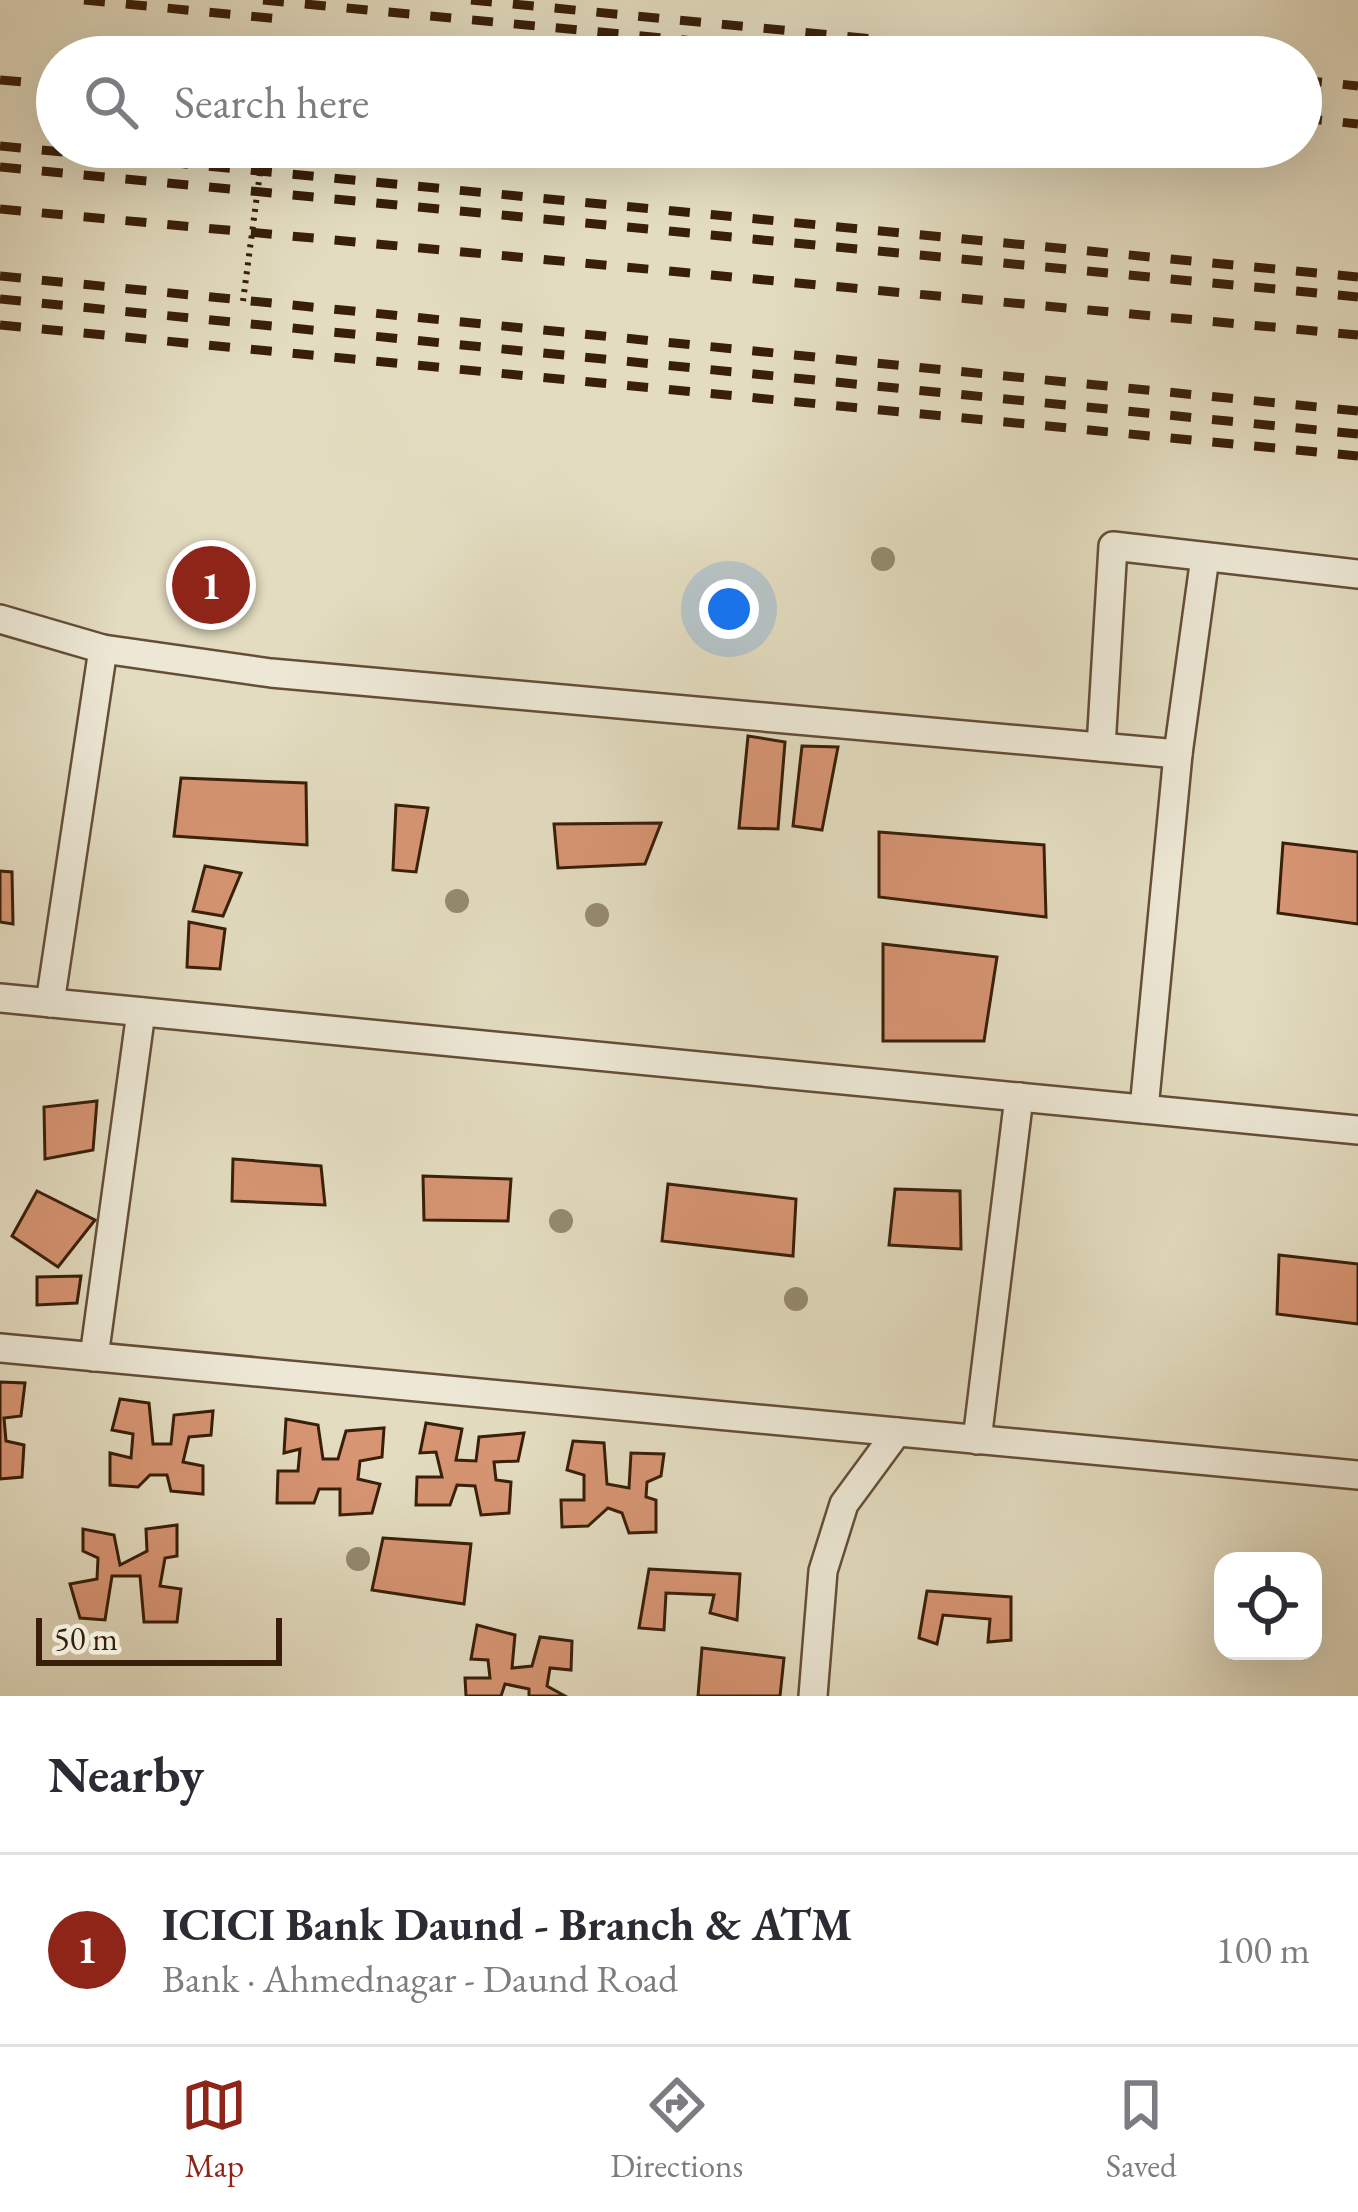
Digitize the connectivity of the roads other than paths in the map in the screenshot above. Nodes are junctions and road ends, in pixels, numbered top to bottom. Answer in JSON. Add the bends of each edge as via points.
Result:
{"nodes":[{"id":1,"x":1205,"y":557,"type":"junction"},
{"id":2,"x":1358,"y":574,"type":"edge"},
{"id":3,"x":0,"y":619,"type":"edge"},
{"id":4,"x":103,"y":649,"type":"junction"},
{"id":5,"x":1100,"y":747,"type":"junction"},
{"id":6,"x":1178,"y":754,"type":"junction"},
{"id":7,"x":0,"y":998,"type":"edge"},
{"id":8,"x":50,"y":1003,"type":"junction"},
{"id":9,"x":141,"y":1012,"type":"junction"},
{"id":10,"x":1019,"y":1097,"type":"junction"},
{"id":11,"x":1144,"y":1109,"type":"junction"},
{"id":12,"x":1358,"y":1130,"type":"edge"},
{"id":13,"x":0,"y":1348,"type":"edge"},
{"id":14,"x":94,"y":1357,"type":"junction"},
{"id":15,"x":898,"y":1432,"type":"junction"},
{"id":16,"x":977,"y":1440,"type":"junction"},
{"id":17,"x":1358,"y":1475,"type":"edge"},
{"id":18,"x":813,"y":1696,"type":"edge"}],
"edges":[{"from":1,"to":2,"type":"street"},
{"from":1,"to":5,"type":"street","via":[[1112,547]]},
{"from":1,"to":6,"type":"street"},
{"from":3,"to":4,"type":"street"},
{"from":4,"to":5,"type":"street","via":[[271,673]]},
{"from":4,"to":8,"type":"street"},
{"from":5,"to":6,"type":"street"},
{"from":6,"to":11,"type":"street"},
{"from":7,"to":8,"type":"street"},
{"from":8,"to":9,"type":"street"},
{"from":9,"to":10,"type":"street"},
{"from":9,"to":14,"type":"street"},
{"from":10,"to":11,"type":"street"},
{"from":10,"to":16,"type":"street"},
{"from":11,"to":12,"type":"street"},
{"from":13,"to":14,"type":"street"},
{"from":14,"to":15,"type":"street"},
{"from":15,"to":16,"type":"street"},
{"from":15,"to":18,"type":"street","via":[[844,1504],[823,1571]]},
{"from":16,"to":17,"type":"street"}]}
